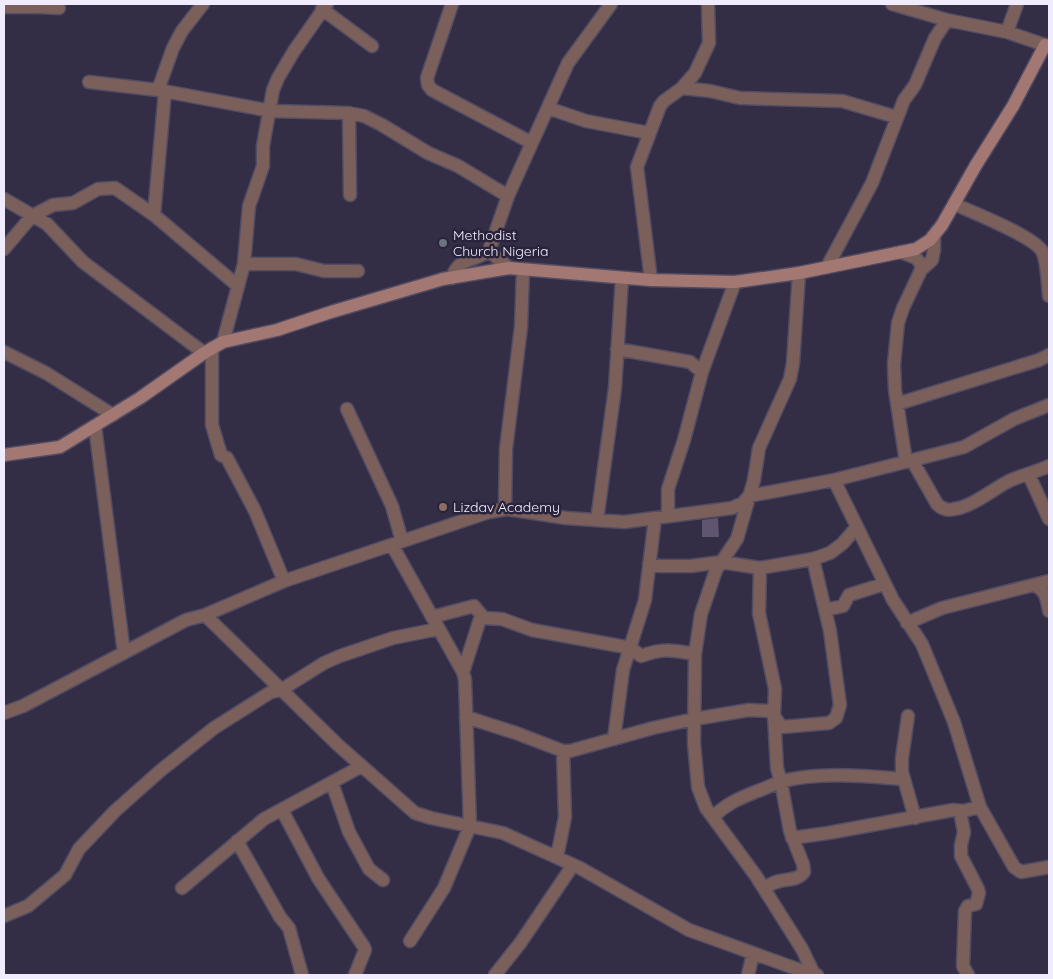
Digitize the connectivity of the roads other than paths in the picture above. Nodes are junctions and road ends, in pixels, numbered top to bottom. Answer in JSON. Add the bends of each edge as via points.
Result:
{"nodes":[{"id":1,"x":203,"y":4,"type":"edge"},
{"id":2,"x":452,"y":4,"type":"edge"},
{"id":3,"x":611,"y":4,"type":"edge"},
{"id":4,"x":708,"y":4,"type":"edge"},
{"id":5,"x":892,"y":4,"type":"edge"},
{"id":6,"x":1016,"y":4,"type":"edge"},
{"id":7,"x":324,"y":6,"type":"edge"},
{"id":8,"x":4,"y":7,"type":"edge"},
{"id":9,"x":59,"y":8,"type":"dead end"},
{"id":10,"x":947,"y":20,"type":"junction"},
{"id":11,"x":1007,"y":32,"type":"junction"},
{"id":12,"x":1047,"y":45,"type":"edge"},
{"id":13,"x":372,"y":46,"type":"dead end"},
{"id":14,"x":89,"y":82,"type":"dead end"},
{"id":15,"x":682,"y":88,"type":"junction"},
{"id":16,"x":162,"y":91,"type":"junction"},
{"id":17,"x":548,"y":108,"type":"junction"},
{"id":18,"x":270,"y":111,"type":"junction"},
{"id":19,"x":349,"y":112,"type":"junction"},
{"id":20,"x":896,"y":117,"type":"junction"},
{"id":21,"x":648,"y":133,"type":"junction"},
{"id":22,"x":532,"y":143,"type":"junction"},
{"id":23,"x":350,"y":195,"type":"dead end"},
{"id":24,"x":508,"y":196,"type":"junction"},
{"id":25,"x":4,"y":199,"type":"edge"},
{"id":26,"x":954,"y":204,"type":"junction"},
{"id":27,"x":154,"y":215,"type":"junction"},
{"id":28,"x":32,"y":216,"type":"junction"},
{"id":29,"x":934,"y":236,"type":"junction"},
{"id":30,"x":4,"y":249,"type":"edge"},
{"id":31,"x":489,"y":251,"type":"junction"},
{"id":32,"x":901,"y":252,"type":"junction"},
{"id":33,"x":244,"y":264,"type":"junction"},
{"id":34,"x":827,"y":267,"type":"junction"},
{"id":35,"x":509,"y":268,"type":"junction"},
{"id":36,"x":523,"y":270,"type":"junction"},
{"id":37,"x":921,"y":270,"type":"junction"},
{"id":38,"x":358,"y":271,"type":"dead end"},
{"id":39,"x":799,"y":273,"type":"junction"},
{"id":40,"x":452,"y":278,"type":"junction"},
{"id":41,"x":622,"y":278,"type":"junction"},
{"id":42,"x":651,"y":280,"type":"junction"},
{"id":43,"x":735,"y":282,"type":"junction"},
{"id":44,"x":238,"y":286,"type":"junction"},
{"id":45,"x":1049,"y":296,"type":"edge"},
{"id":46,"x":213,"y":348,"type":"junction"},
{"id":47,"x":617,"y":349,"type":"junction"},
{"id":48,"x":4,"y":352,"type":"edge"},
{"id":49,"x":1049,"y":355,"type":"edge"},
{"id":50,"x":702,"y":372,"type":"junction"},
{"id":51,"x":897,"y":404,"type":"junction"},
{"id":52,"x":1049,"y":405,"type":"edge"},
{"id":53,"x":347,"y":410,"type":"dead end"},
{"id":54,"x":113,"y":415,"type":"junction"},
{"id":55,"x":95,"y":426,"type":"junction"},
{"id":56,"x":4,"y":455,"type":"edge"},
{"id":57,"x":909,"y":461,"type":"junction"},
{"id":58,"x":1049,"y":466,"type":"edge"},
{"id":59,"x":1029,"y":474,"type":"junction"},
{"id":60,"x":834,"y":480,"type":"junction"},
{"id":61,"x":749,"y":496,"type":"junction"},
{"id":62,"x":505,"y":509,"type":"junction"},
{"id":63,"x":661,"y":517,"type":"junction"},
{"id":64,"x":1049,"y":519,"type":"edge"},
{"id":65,"x":598,"y":520,"type":"junction"},
{"id":66,"x":857,"y":527,"type":"junction"},
{"id":67,"x":397,"y":543,"type":"junction"},
{"id":68,"x":813,"y":559,"type":"junction"},
{"id":69,"x":721,"y":562,"type":"junction"},
{"id":70,"x":649,"y":564,"type":"junction"},
{"id":71,"x":760,"y":568,"type":"junction"},
{"id":72,"x":284,"y":581,"type":"junction"},
{"id":73,"x":1049,"y":581,"type":"edge"},
{"id":74,"x":884,"y":584,"type":"junction"},
{"id":75,"x":1034,"y":585,"type":"junction"},
{"id":76,"x":1048,"y":596,"type":"edge"},
{"id":77,"x":825,"y":610,"type":"junction"},
{"id":78,"x":1049,"y":611,"type":"edge"},
{"id":79,"x":205,"y":615,"type":"junction"},
{"id":80,"x":481,"y":616,"type":"junction"},
{"id":81,"x":435,"y":623,"type":"junction"},
{"id":82,"x":907,"y":623,"type":"junction"},
{"id":83,"x":630,"y":648,"type":"junction"},
{"id":84,"x":124,"y":653,"type":"junction"},
{"id":85,"x":695,"y":654,"type":"junction"},
{"id":86,"x":464,"y":672,"type":"junction"},
{"id":87,"x":281,"y":690,"type":"junction"},
{"id":88,"x":4,"y":713,"type":"edge"},
{"id":89,"x":774,"y":715,"type":"junction"},
{"id":90,"x":908,"y":716,"type":"dead end"},
{"id":91,"x":466,"y":717,"type":"junction"},
{"id":92,"x":694,"y":719,"type":"junction"},
{"id":93,"x":614,"y":740,"type":"junction"},
{"id":94,"x":563,"y":751,"type":"junction"},
{"id":95,"x":362,"y":766,"type":"junction"},
{"id":96,"x":904,"y":779,"type":"junction"},
{"id":97,"x":781,"y":782,"type":"junction"},
{"id":98,"x":332,"y":783,"type":"junction"},
{"id":99,"x":980,"y":807,"type":"junction"},
{"id":100,"x":282,"y":810,"type":"junction"},
{"id":101,"x":960,"y":811,"type":"junction"},
{"id":102,"x":713,"y":817,"type":"junction"},
{"id":103,"x":915,"y":818,"type":"junction"},
{"id":104,"x":470,"y":826,"type":"junction"},
{"id":105,"x":792,"y":838,"type":"junction"},
{"id":106,"x":238,"y":841,"type":"junction"},
{"id":107,"x":557,"y":857,"type":"junction"},
{"id":108,"x":573,"y":865,"type":"junction"},
{"id":109,"x":1049,"y":867,"type":"edge"},
{"id":110,"x":383,"y":880,"type":"dead end"},
{"id":111,"x":182,"y":888,"type":"dead end"},
{"id":112,"x":764,"y":888,"type":"junction"},
{"id":113,"x":4,"y":916,"type":"edge"},
{"id":114,"x":410,"y":942,"type":"dead end"},
{"id":115,"x":753,"y":954,"type":"junction"},
{"id":116,"x":302,"y":975,"type":"edge"},
{"id":117,"x":355,"y":975,"type":"edge"},
{"id":118,"x":495,"y":975,"type":"edge"},
{"id":119,"x":748,"y":975,"type":"edge"},
{"id":120,"x":816,"y":975,"type":"edge"},
{"id":121,"x":968,"y":975,"type":"edge"}],
"edges":[{"from":1,"to":16,"type":"street","via":[[173,48]]},
{"from":2,"to":22,"type":"street","via":[[427,78],[428,85]]},
{"from":3,"to":17,"type":"street","via":[[568,63]]},
{"from":4,"to":15,"type":"street","via":[[709,43],[695,72]]},
{"from":5,"to":10,"type":"street"},
{"from":6,"to":11,"type":"street"},
{"from":7,"to":13,"type":"street"},
{"from":7,"to":18,"type":"street","via":[[278,78]]},
{"from":8,"to":9,"type":"street"},
{"from":10,"to":11,"type":"street"},
{"from":10,"to":20,"type":"street"},
{"from":11,"to":12,"type":"street"},
{"from":12,"to":26,"type":"street"},
{"from":14,"to":16,"type":"street"},
{"from":15,"to":20,"type":"street","via":[[710,90],[740,98],[842,101]]},
{"from":15,"to":21,"type":"street","via":[[660,106]]},
{"from":16,"to":18,"type":"street"},
{"from":16,"to":27,"type":"street"},
{"from":17,"to":21,"type":"street","via":[[586,121]]},
{"from":17,"to":22,"type":"street"},
{"from":18,"to":19,"type":"street"},
{"from":18,"to":33,"type":"street","via":[[261,172],[249,206]]},
{"from":19,"to":23,"type":"street"},
{"from":19,"to":24,"type":"street","via":[[382,125]]},
{"from":20,"to":34,"type":"street","via":[[872,183]]},
{"from":21,"to":42,"type":"street","via":[[637,167]]},
{"from":22,"to":24,"type":"street"},
{"from":24,"to":31,"type":"street"},
{"from":25,"to":28,"type":"street"},
{"from":26,"to":29,"type":"street"},
{"from":26,"to":45,"type":"street","via":[[1014,230],[1040,248],[1044,255]]},
{"from":27,"to":28,"type":"street","via":[[115,188],[98,189],[73,203],[53,205]]},
{"from":27,"to":44,"type":"street"},
{"from":28,"to":30,"type":"street"},
{"from":28,"to":46,"type":"street","via":[[47,224],[83,262]]},
{"from":29,"to":32,"type":"street","via":[[916,249]]},
{"from":29,"to":37,"type":"street","via":[[932,260]]},
{"from":31,"to":35,"type":"street"},
{"from":31,"to":40,"type":"street","via":[[481,257],[462,262],[454,269]]},
{"from":32,"to":34,"type":"street"},
{"from":32,"to":37,"type":"street","via":[[916,258]]},
{"from":33,"to":38,"type":"street","via":[[296,264],[324,271]]},
{"from":33,"to":44,"type":"street"},
{"from":34,"to":39,"type":"street"},
{"from":35,"to":36,"type":"street"},
{"from":35,"to":40,"type":"street"},
{"from":36,"to":41,"type":"street"},
{"from":36,"to":62,"type":"street","via":[[506,449]]},
{"from":37,"to":51,"type":"street","via":[[898,323],[894,364]]},
{"from":39,"to":43,"type":"street"},
{"from":39,"to":61,"type":"street","via":[[790,379],[759,448]]},
{"from":40,"to":46,"type":"street"},
{"from":41,"to":42,"type":"street"},
{"from":41,"to":47,"type":"street"},
{"from":42,"to":43,"type":"street"},
{"from":43,"to":50,"type":"street"},
{"from":44,"to":46,"type":"street"},
{"from":46,"to":54,"type":"street"},
{"from":46,"to":72,"type":"street","via":[[212,425],[221,455],[227,458],[255,511]]},
{"from":47,"to":50,"type":"street","via":[[690,362]]},
{"from":47,"to":65,"type":"street"},
{"from":48,"to":54,"type":"street","via":[[46,373]]},
{"from":49,"to":51,"type":"street"},
{"from":50,"to":63,"type":"street"},
{"from":51,"to":57,"type":"street"},
{"from":52,"to":57,"type":"street","via":[[964,447]]},
{"from":53,"to":67,"type":"street","via":[[392,506]]},
{"from":54,"to":55,"type":"street"},
{"from":55,"to":56,"type":"street","via":[[60,447]]},
{"from":55,"to":84,"type":"street"},
{"from":57,"to":59,"type":"street","via":[[937,504],[947,510],[966,506]]},
{"from":57,"to":60,"type":"street"},
{"from":58,"to":59,"type":"street"},
{"from":59,"to":64,"type":"street"},
{"from":60,"to":61,"type":"street"},
{"from":60,"to":66,"type":"street"},
{"from":61,"to":63,"type":"street","via":[[732,508]]},
{"from":61,"to":69,"type":"street","via":[[736,540]]},
{"from":62,"to":65,"type":"street"},
{"from":62,"to":67,"type":"street"},
{"from":63,"to":65,"type":"street","via":[[624,522]]},
{"from":63,"to":70,"type":"street"},
{"from":66,"to":68,"type":"street","via":[[830,554]]},
{"from":66,"to":74,"type":"street"},
{"from":67,"to":72,"type":"street"},
{"from":67,"to":81,"type":"street"},
{"from":68,"to":71,"type":"street"},
{"from":68,"to":77,"type":"street"},
{"from":69,"to":70,"type":"street","via":[[691,566]]},
{"from":69,"to":71,"type":"street"},
{"from":69,"to":85,"type":"street","via":[[701,614]]},
{"from":70,"to":83,"type":"street","via":[[645,600]]},
{"from":71,"to":89,"type":"street","via":[[759,613],[775,689]]},
{"from":72,"to":79,"type":"street"},
{"from":73,"to":75,"type":"street"},
{"from":74,"to":77,"type":"street","via":[[849,595],[843,606]]},
{"from":74,"to":82,"type":"street"},
{"from":75,"to":76,"type":"street"},
{"from":75,"to":82,"type":"street","via":[[942,608]]},
{"from":76,"to":78,"type":"street"},
{"from":77,"to":89,"type":"street","via":[[840,705],[836,718],[829,723],[782,727]]},
{"from":79,"to":84,"type":"street","via":[[186,620]]},
{"from":79,"to":87,"type":"street"},
{"from":80,"to":81,"type":"street","via":[[474,606],[470,606]]},
{"from":80,"to":83,"type":"street","via":[[502,619],[532,630]]},
{"from":80,"to":86,"type":"street"},
{"from":81,"to":86,"type":"street"},
{"from":81,"to":87,"type":"street","via":[[340,656]]},
{"from":82,"to":99,"type":"street","via":[[922,644],[954,722]]},
{"from":83,"to":85,"type":"street","via":[[641,656],[657,650]]},
{"from":83,"to":93,"type":"street","via":[[623,670]]},
{"from":84,"to":88,"type":"street"},
{"from":85,"to":92,"type":"street"},
{"from":86,"to":91,"type":"street"},
{"from":87,"to":95,"type":"street"},
{"from":87,"to":113,"type":"street","via":[[271,692],[214,728],[160,771],[79,849],[66,875],[28,906]]},
{"from":89,"to":92,"type":"street","via":[[770,711],[749,710]]},
{"from":89,"to":97,"type":"street","via":[[776,768]]},
{"from":90,"to":96,"type":"street","via":[[902,758]]},
{"from":91,"to":94,"type":"street"},
{"from":91,"to":104,"type":"street"},
{"from":92,"to":93,"type":"street"},
{"from":92,"to":102,"type":"street","via":[[698,787]]},
{"from":93,"to":94,"type":"street"},
{"from":94,"to":107,"type":"street","via":[[565,817]]},
{"from":95,"to":98,"type":"street"},
{"from":95,"to":104,"type":"street","via":[[415,813]]},
{"from":96,"to":97,"type":"street","via":[[846,775]]},
{"from":96,"to":103,"type":"street"},
{"from":97,"to":102,"type":"street","via":[[733,801]]},
{"from":97,"to":105,"type":"street"},
{"from":98,"to":100,"type":"street"},
{"from":98,"to":110,"type":"street","via":[[349,832],[369,869]]},
{"from":99,"to":101,"type":"street"},
{"from":99,"to":109,"type":"street","via":[[1014,867],[1021,872]]},
{"from":100,"to":106,"type":"street","via":[[264,819]]},
{"from":100,"to":117,"type":"street","via":[[318,878],[364,947]]},
{"from":101,"to":103,"type":"street"},
{"from":101,"to":121,"type":"street","via":[[964,832],[961,856],[979,893],[976,904],[968,906],[965,911],[963,966]]},
{"from":102,"to":112,"type":"street"},
{"from":103,"to":105,"type":"street"},
{"from":104,"to":107,"type":"street","via":[[503,833]]},
{"from":104,"to":114,"type":"street","via":[[444,888]]},
{"from":105,"to":112,"type":"street","via":[[803,864],[802,874]]},
{"from":106,"to":111,"type":"street"},
{"from":106,"to":116,"type":"street","via":[[289,928]]},
{"from":107,"to":108,"type":"street"},
{"from":108,"to":115,"type":"street","via":[[689,930]]},
{"from":108,"to":118,"type":"street"},
{"from":112,"to":120,"type":"street"},
{"from":115,"to":119,"type":"street"},
{"from":115,"to":120,"type":"street"}]}
